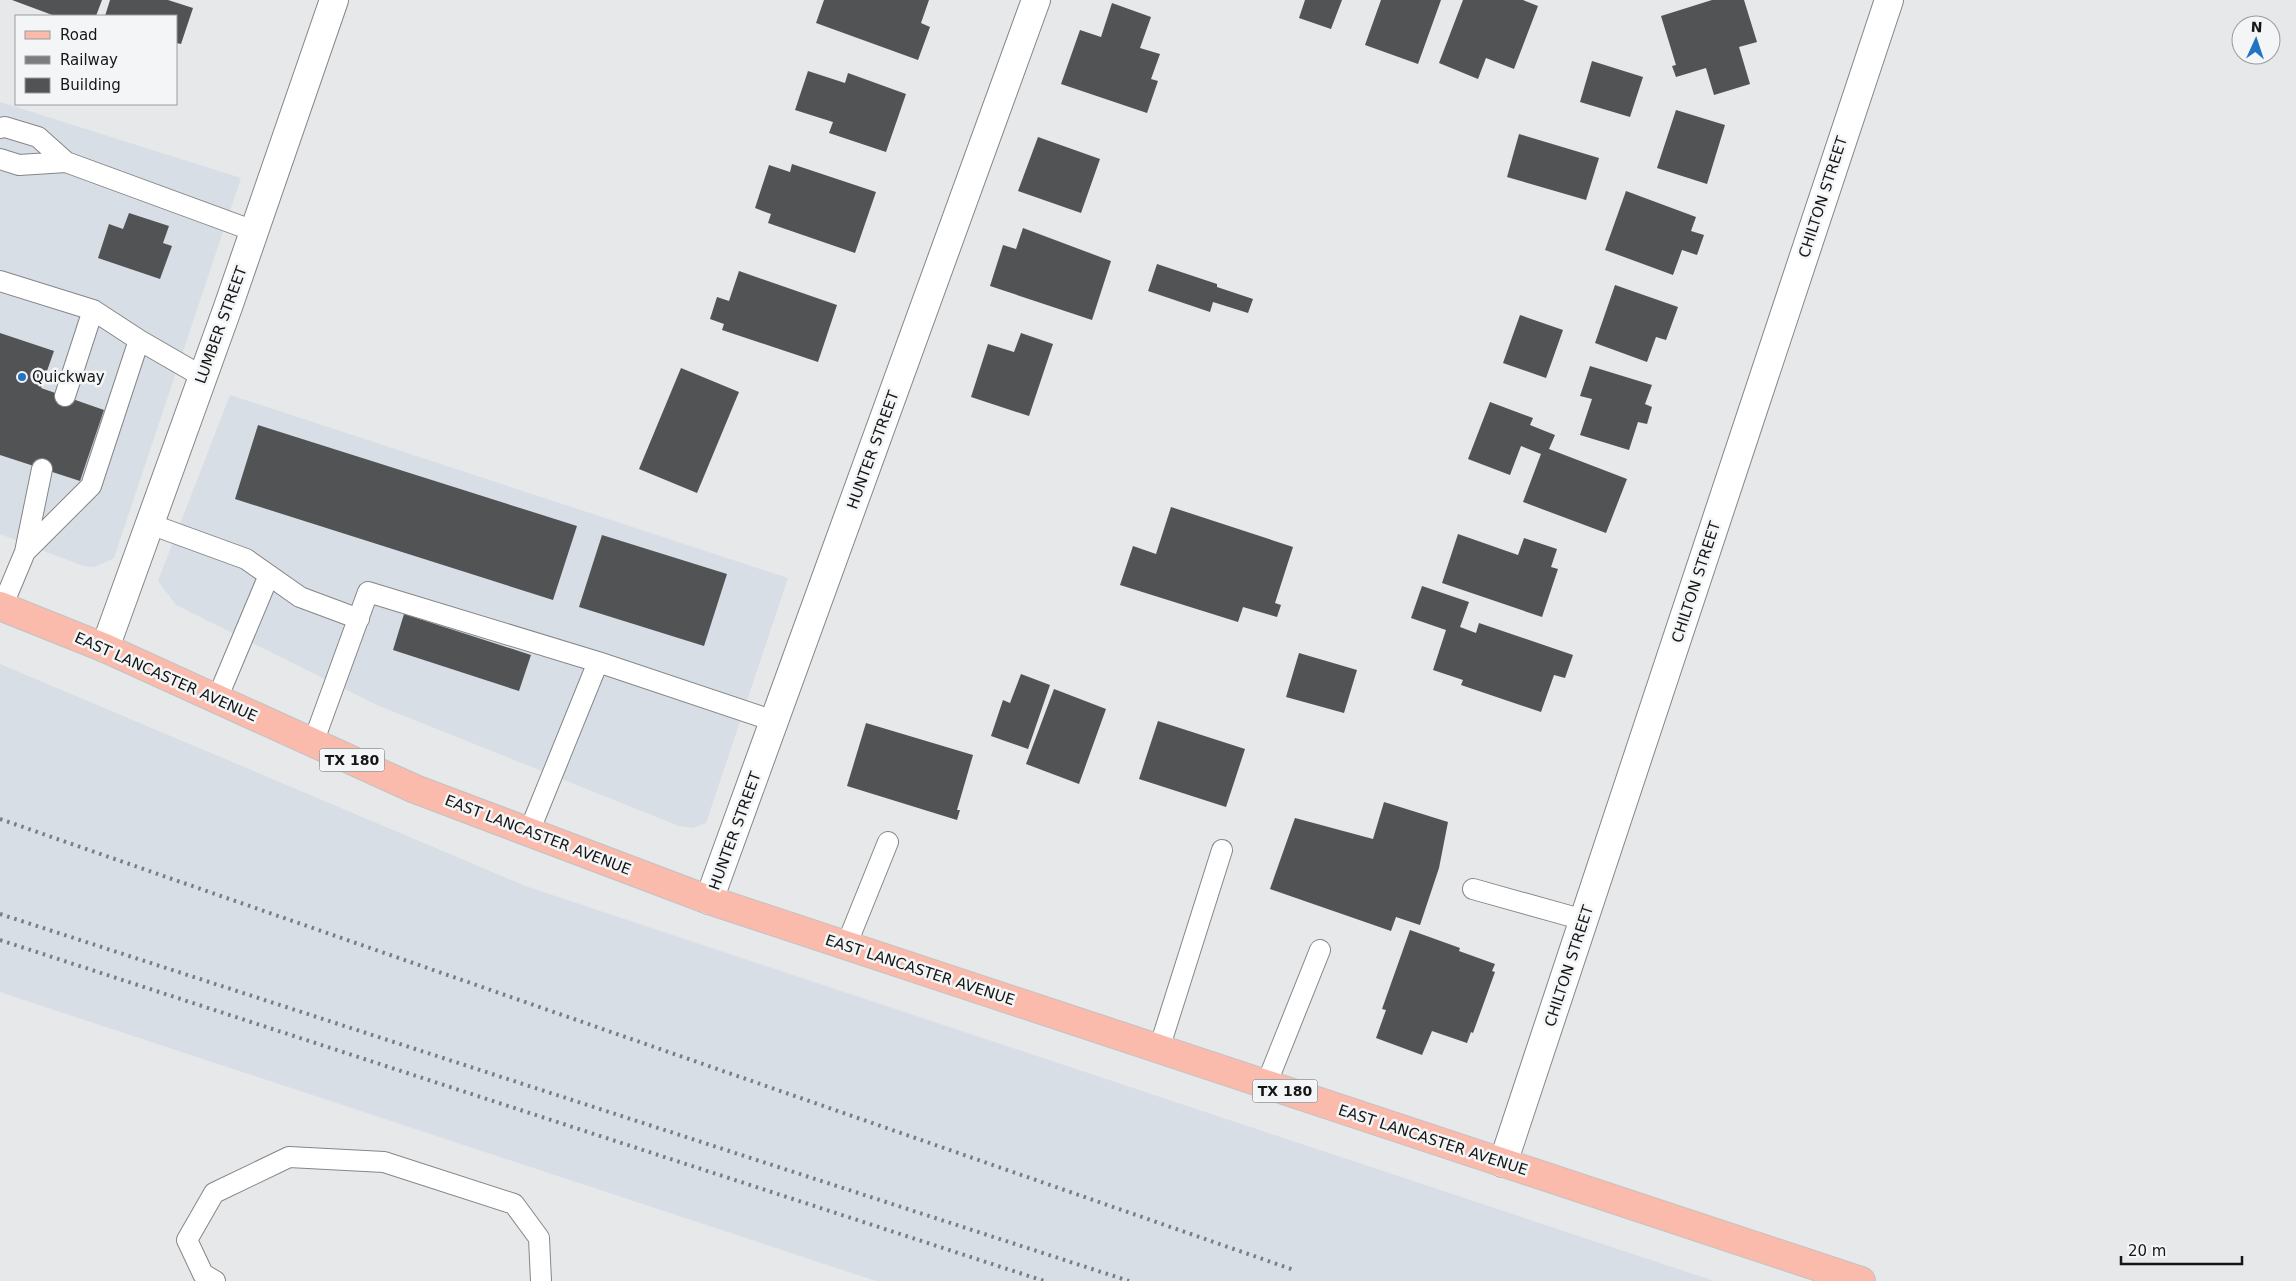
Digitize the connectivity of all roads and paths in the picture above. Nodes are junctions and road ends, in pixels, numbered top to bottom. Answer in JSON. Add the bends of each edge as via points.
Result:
{"nodes":[{"id":1,"x":334,"y":0,"type":"edge"},
{"id":2,"x":1036,"y":0,"type":"edge"},
{"id":3,"x":1889,"y":0,"type":"edge"},
{"id":4,"x":0,"y":128,"type":"edge"},
{"id":5,"x":0,"y":159,"type":"edge"},
{"id":6,"x":66,"y":162,"type":"junction"},
{"id":7,"x":254,"y":231,"type":"junction"},
{"id":8,"x":0,"y":281,"type":"edge"},
{"id":9,"x":93,"y":310,"type":"junction"},
{"id":10,"x":140,"y":340,"type":"junction"},
{"id":11,"x":203,"y":376,"type":"junction"},
{"id":12,"x":65,"y":396,"type":"dead end"},
{"id":13,"x":42,"y":469,"type":"dead end"},
{"id":14,"x":150,"y":524,"type":"junction"},
{"id":15,"x":25,"y":552,"type":"junction"},
{"id":16,"x":269,"y":575,"type":"junction"},
{"id":17,"x":1,"y":606,"type":"edge"},
{"id":18,"x":358,"y":619,"type":"junction"},
{"id":19,"x":105,"y":648,"type":"junction"},
{"id":20,"x":598,"y":662,"type":"junction"},
{"id":21,"x":217,"y":699,"type":"junction"},
{"id":22,"x":774,"y":721,"type":"junction"},
{"id":23,"x":313,"y":743,"type":"junction"},
{"id":24,"x":529,"y":832,"type":"junction"},
{"id":25,"x":888,"y":842,"type":"dead end"},
{"id":26,"x":1222,"y":850,"type":"dead end"},
{"id":27,"x":1473,"y":889,"type":"dead end"},
{"id":28,"x":709,"y":900,"type":"junction"},
{"id":29,"x":1584,"y":920,"type":"junction"},
{"id":30,"x":846,"y":946,"type":"junction"},
{"id":31,"x":1320,"y":950,"type":"dead end"},
{"id":32,"x":1159,"y":1050,"type":"junction"},
{"id":33,"x":1266,"y":1085,"type":"junction"},
{"id":34,"x":1503,"y":1163,"type":"junction"},
{"id":35,"x":215,"y":1281,"type":"edge"},
{"id":36,"x":541,"y":1281,"type":"edge"},
{"id":37,"x":1861,"y":1281,"type":"edge"}],
"edges":[{"from":1,"to":7,"type":"street","name":"LUMBER STREET"},
{"from":2,"to":22,"type":"street","name":"HUNTER STREET"},
{"from":3,"to":29,"type":"street","name":"CHILTON STREET"},
{"from":4,"to":6,"type":"lane","via":[[38,136]]},
{"from":5,"to":6,"type":"lane","via":[[19,165]]},
{"from":6,"to":7,"type":"lane"},
{"from":7,"to":11,"type":"street","name":"LUMBER STREET"},
{"from":8,"to":9,"type":"lane"},
{"from":9,"to":10,"type":"lane"},
{"from":9,"to":12,"type":"lane"},
{"from":10,"to":11,"type":"lane"},
{"from":10,"to":15,"type":"lane","via":[[91,486]]},
{"from":11,"to":14,"type":"street","name":"LUMBER STREET"},
{"from":13,"to":15,"type":"lane"},
{"from":14,"to":16,"type":"lane","via":[[246,559]]},
{"from":14,"to":19,"type":"street","name":"LUMBER STREET"},
{"from":15,"to":17,"type":"lane"},
{"from":16,"to":18,"type":"lane","via":[[300,597]]},
{"from":16,"to":21,"type":"lane"},
{"from":17,"to":19,"type":"main road","name":"EAST LANCASTER AVENUE","number":"TX 180"},
{"from":18,"to":20,"type":"lane","via":[[368,592]]},
{"from":18,"to":23,"type":"lane"},
{"from":19,"to":21,"type":"main road","name":"EAST LANCASTER AVENUE","number":"TX 180"},
{"from":20,"to":22,"type":"lane"},
{"from":20,"to":24,"type":"lane"},
{"from":21,"to":23,"type":"main road","name":"EAST LANCASTER AVENUE","number":"TX 180"},
{"from":22,"to":28,"type":"street","name":"HUNTER STREET"},
{"from":23,"to":24,"type":"main road","name":"EAST LANCASTER AVENUE","number":"TX 180","via":[[415,788]]},
{"from":24,"to":28,"type":"main road","name":"EAST LANCASTER AVENUE","number":"TX 180"},
{"from":25,"to":30,"type":"lane"},
{"from":26,"to":32,"type":"lane"},
{"from":27,"to":29,"type":"lane"},
{"from":28,"to":30,"type":"main road","name":"EAST LANCASTER AVENUE","number":"TX 180"},
{"from":29,"to":34,"type":"street","name":"CHILTON STREET"},
{"from":30,"to":32,"type":"main road","name":"EAST LANCASTER AVENUE","number":"TX 180"},
{"from":31,"to":33,"type":"lane"},
{"from":32,"to":33,"type":"main road","name":"EAST LANCASTER AVENUE","number":"TX 180"},
{"from":33,"to":34,"type":"main road","name":"EAST LANCASTER AVENUE","number":"TX 180"},
{"from":34,"to":37,"type":"main road","name":"EAST LANCASTER AVENUE","number":"TX 180"},
{"from":35,"to":36,"type":"lane","via":[[203,1274],[187,1240],[214,1193],[289,1157],[384,1162],[514,1204],[539,1238]]}]}
